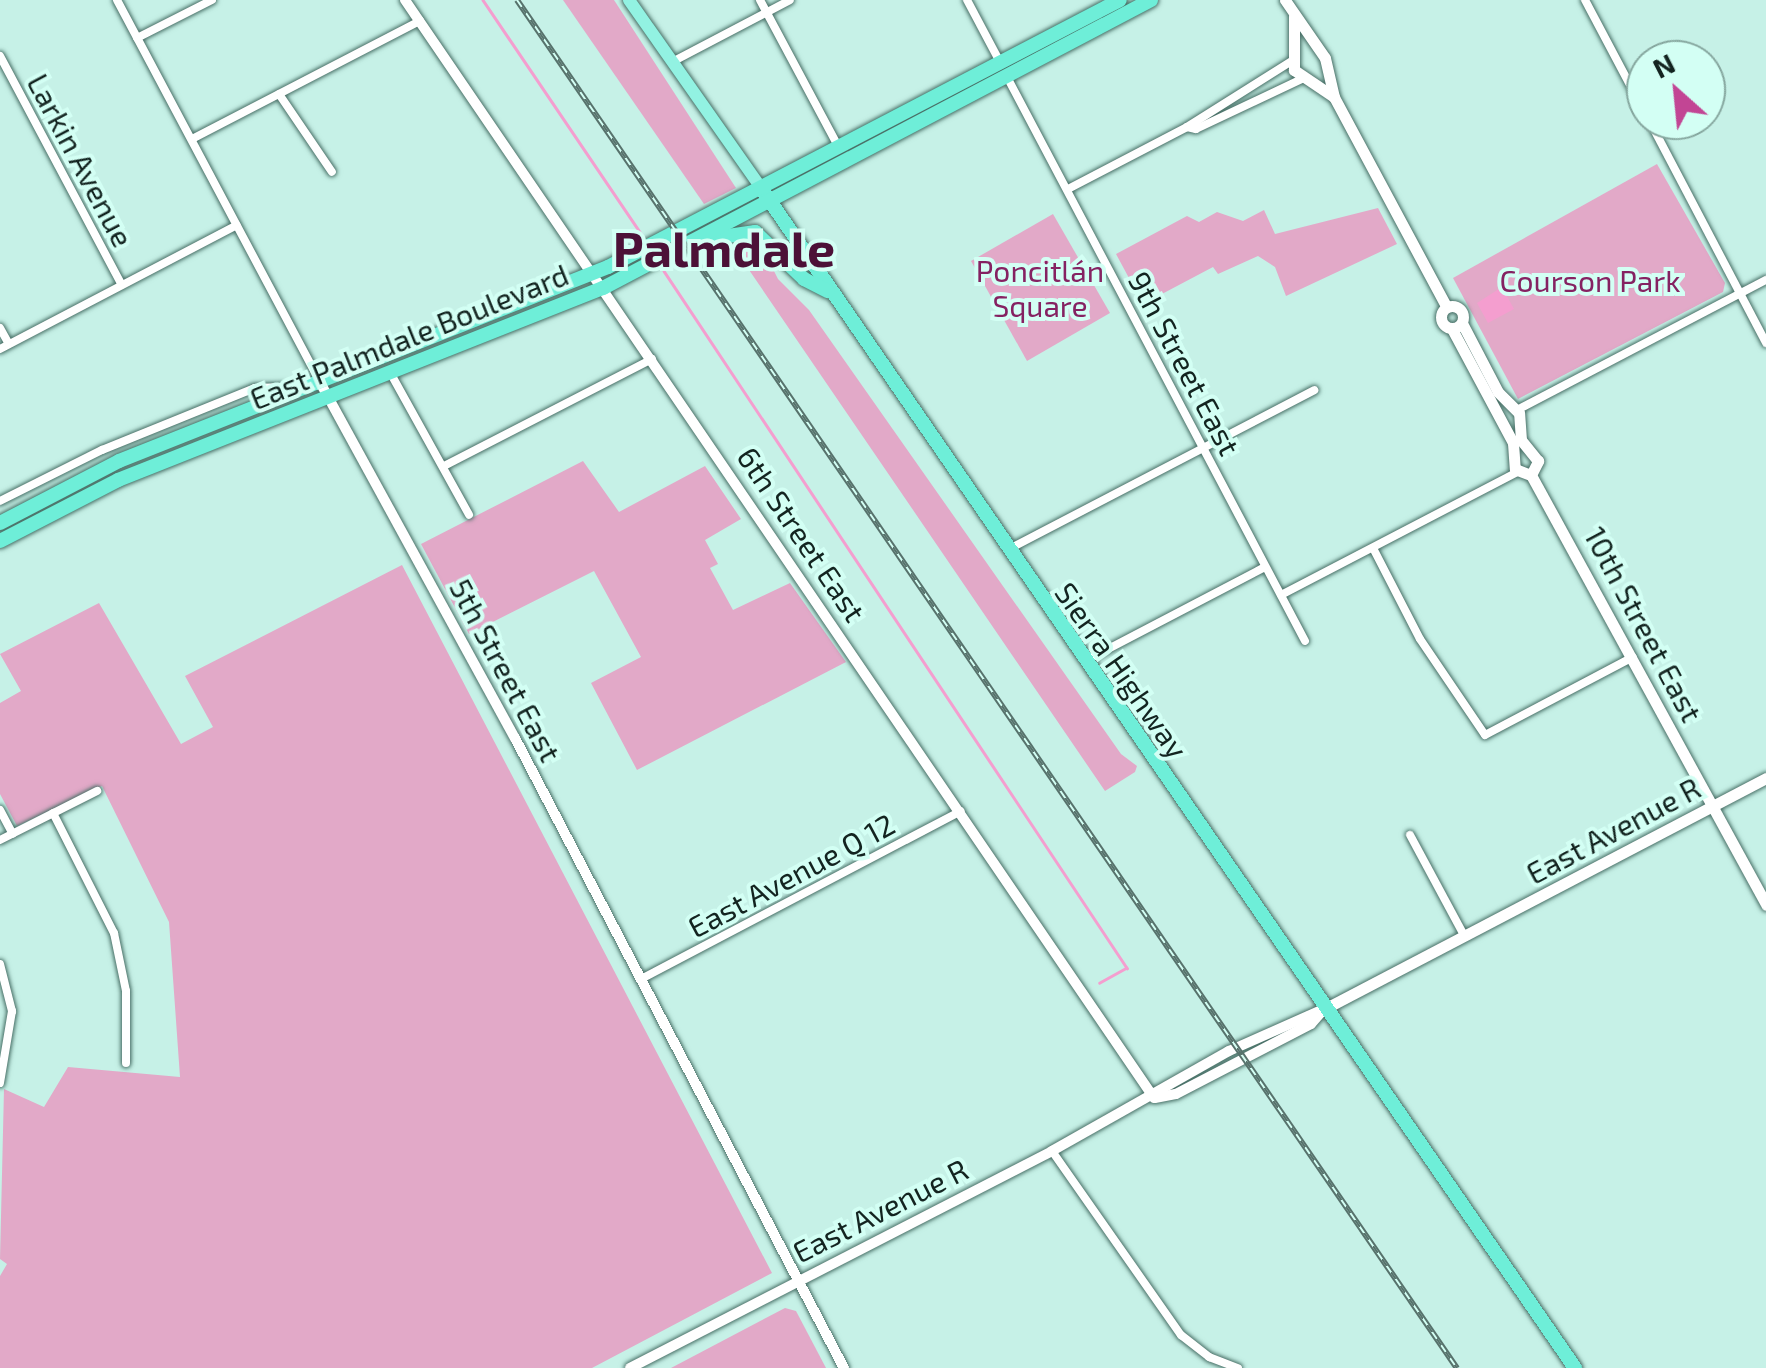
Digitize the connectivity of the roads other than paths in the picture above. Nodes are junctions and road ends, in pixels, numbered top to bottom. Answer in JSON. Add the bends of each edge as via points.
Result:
{"nodes":[{"id":1,"x":117,"y":0,"type":"edge"},
{"id":2,"x":212,"y":0,"type":"edge"},
{"id":3,"x":405,"y":0,"type":"edge"},
{"id":4,"x":629,"y":0,"type":"edge"},
{"id":5,"x":760,"y":0,"type":"edge"},
{"id":6,"x":790,"y":0,"type":"edge"},
{"id":7,"x":968,"y":0,"type":"edge"},
{"id":8,"x":1120,"y":0,"type":"edge"},
{"id":9,"x":1151,"y":0,"type":"edge"},
{"id":10,"x":1285,"y":0,"type":"edge"},
{"id":11,"x":1585,"y":0,"type":"edge"},
{"id":12,"x":766,"y":12,"type":"junction"},
{"id":13,"x":1294,"y":16,"type":"junction"},
{"id":14,"x":420,"y":21,"type":"junction"},
{"id":15,"x":138,"y":38,"type":"junction"},
{"id":16,"x":1318,"y":49,"type":"junction"},
{"id":17,"x":1296,"y":55,"type":"junction"},
{"id":18,"x":0,"y":56,"type":"edge"},
{"id":19,"x":672,"y":62,"type":"junction"},
{"id":20,"x":1003,"y":69,"type":"junction"},
{"id":21,"x":1326,"y":69,"type":"junction"},
{"id":22,"x":1626,"y":78,"type":"edge"},
{"id":23,"x":1308,"y":79,"type":"junction"},
{"id":24,"x":279,"y":94,"type":"junction"},
{"id":25,"x":1334,"y":97,"type":"junction"},
{"id":26,"x":1187,"y":127,"type":"junction"},
{"id":27,"x":192,"y":140,"type":"junction"},
{"id":28,"x":1659,"y":140,"type":"edge"},
{"id":29,"x":839,"y":148,"type":"junction"},
{"id":30,"x":332,"y":172,"type":"dead end"},
{"id":31,"x":1068,"y":189,"type":"junction"},
{"id":32,"x":765,"y":194,"type":"junction"},
{"id":33,"x":237,"y":225,"type":"junction"},
{"id":34,"x":693,"y":241,"type":"junction"},
{"id":35,"x":593,"y":274,"type":"junction"},
{"id":36,"x":1766,"y":280,"type":"edge"},
{"id":37,"x":122,"y":285,"type":"junction"},
{"id":38,"x":603,"y":288,"type":"junction"},
{"id":39,"x":829,"y":291,"type":"junction"},
{"id":40,"x":1740,"y":293,"type":"junction"},
{"id":41,"x":0,"y":328,"type":"edge"},
{"id":42,"x":1766,"y":343,"type":"edge"},
{"id":43,"x":4,"y":347,"type":"edge"},
{"id":44,"x":652,"y":359,"type":"junction"},
{"id":45,"x":391,"y":374,"type":"junction"},
{"id":46,"x":325,"y":390,"type":"junction"},
{"id":47,"x":1314,"y":390,"type":"dead end"},
{"id":48,"x":292,"y":395,"type":"junction"},
{"id":49,"x":1507,"y":409,"type":"junction"},
{"id":50,"x":1516,"y":424,"type":"junction"},
{"id":51,"x":1502,"y":426,"type":"junction"},
{"id":52,"x":1204,"y":447,"type":"junction"},
{"id":53,"x":1530,"y":453,"type":"junction"},
{"id":54,"x":1517,"y":465,"type":"junction"},
{"id":55,"x":444,"y":466,"type":"junction"},
{"id":56,"x":1532,"y":475,"type":"junction"},
{"id":57,"x":0,"y":501,"type":"edge"},
{"id":58,"x":469,"y":515,"type":"dead end"},
{"id":59,"x":0,"y":523,"type":"edge"},
{"id":60,"x":0,"y":540,"type":"edge"},
{"id":61,"x":1373,"y":548,"type":"junction"},
{"id":62,"x":1007,"y":550,"type":"junction"},
{"id":63,"x":1265,"y":567,"type":"junction"},
{"id":64,"x":1281,"y":596,"type":"junction"},
{"id":65,"x":1305,"y":641,"type":"dead end"},
{"id":66,"x":1633,"y":657,"type":"junction"},
{"id":67,"x":1083,"y":662,"type":"junction"},
{"id":68,"x":1766,"y":778,"type":"edge"},
{"id":69,"x":98,"y":791,"type":"dead end"},
{"id":70,"x":1712,"y":805,"type":"junction"},
{"id":71,"x":0,"y":810,"type":"edge"},
{"id":72,"x":961,"y":812,"type":"junction"},
{"id":73,"x":53,"y":814,"type":"junction"},
{"id":74,"x":13,"y":834,"type":"junction"},
{"id":75,"x":1410,"y":835,"type":"dead end"},
{"id":76,"x":0,"y":840,"type":"edge"},
{"id":77,"x":1766,"y":904,"type":"edge"},
{"id":78,"x":1464,"y":937,"type":"junction"},
{"id":79,"x":0,"y":964,"type":"edge"},
{"id":80,"x":641,"y":979,"type":"junction"},
{"id":81,"x":1324,"y":1009,"type":"junction"},
{"id":82,"x":126,"y":1062,"type":"dead end"},
{"id":83,"x":0,"y":1082,"type":"edge"},
{"id":84,"x":1154,"y":1098,"type":"junction"},
{"id":85,"x":1052,"y":1152,"type":"junction"},
{"id":86,"x":798,"y":1280,"type":"junction"},
{"id":87,"x":630,"y":1368,"type":"edge"},
{"id":88,"x":844,"y":1368,"type":"edge"},
{"id":89,"x":1238,"y":1368,"type":"edge"},
{"id":90,"x":1575,"y":1368,"type":"edge"}],
"edges":[{"from":1,"to":15,"type":"street","name":"5th Street East"},
{"from":2,"to":15,"type":"street"},
{"from":3,"to":14,"type":"street","name":"6th Street East"},
{"from":4,"to":19,"type":"main road","name":"Sierra Highway"},
{"from":5,"to":12,"type":"street"},
{"from":6,"to":12,"type":"street"},
{"from":7,"to":20,"type":"street","name":"9th Street East"},
{"from":8,"to":20,"type":"highway","name":"East Palmdale Boulevard"},
{"from":9,"to":20,"type":"highway","name":"East Palmdale Boulevard"},
{"from":10,"to":13,"type":"main road"},
{"from":11,"to":22,"type":"street"},
{"from":12,"to":19,"type":"street"},
{"from":12,"to":29,"type":"street"},
{"from":13,"to":16,"type":"main road"},
{"from":13,"to":17,"type":"main road"},
{"from":14,"to":24,"type":"street"},
{"from":14,"to":35,"type":"street","name":"6th Street East"},
{"from":15,"to":27,"type":"street","name":"5th Street East"},
{"from":16,"to":17,"type":"main road"},
{"from":16,"to":21,"type":"main road"},
{"from":17,"to":23,"type":"main road"},
{"from":17,"to":26,"type":"street"},
{"from":18,"to":37,"type":"street","name":"Larkin Avenue"},
{"from":19,"to":32,"type":"main road","name":"Sierra Highway"},
{"from":20,"to":29,"type":"highway","name":"East Palmdale Boulevard"},
{"from":20,"to":31,"type":"street","name":"9th Street East"},
{"from":20,"to":32,"type":"highway","name":"East Palmdale Boulevard"},
{"from":21,"to":23,"type":"main road"},
{"from":21,"to":25,"type":"main road"},
{"from":23,"to":25,"type":"main road"},
{"from":23,"to":26,"type":"street","via":[[1196,129]]},
{"from":24,"to":27,"type":"street"},
{"from":24,"to":30,"type":"street"},
{"from":25,"to":49,"type":"main road","via":[[1446,306],[1457,308],[1457,326]]},
{"from":26,"to":31,"type":"street"},
{"from":27,"to":33,"type":"street","name":"5th Street East"},
{"from":28,"to":40,"type":"street"},
{"from":29,"to":32,"type":"highway","name":"East Palmdale Boulevard"},
{"from":31,"to":52,"type":"street","name":"9th Street East"},
{"from":32,"to":34,"type":"highway","name":"East Palmdale Boulevard"},
{"from":32,"to":35,"type":"highway","name":"East Palmdale Boulevard"},
{"from":32,"to":39,"type":"highway","name":"Sierra Highway"},
{"from":33,"to":37,"type":"street"},
{"from":33,"to":46,"type":"street","name":"5th Street East"},
{"from":34,"to":38,"type":"highway","name":"East Palmdale Boulevard"},
{"from":34,"to":39,"type":"highway","via":[[755,232],[804,279]]},
{"from":35,"to":38,"type":"street","name":"6th Street East"},
{"from":35,"to":46,"type":"highway","name":"East Palmdale Boulevard"},
{"from":36,"to":40,"type":"street"},
{"from":37,"to":43,"type":"street"},
{"from":38,"to":44,"type":"street","name":"6th Street East"},
{"from":38,"to":45,"type":"highway","name":"East Palmdale Boulevard"},
{"from":39,"to":62,"type":"highway","name":"Sierra Highway"},
{"from":40,"to":42,"type":"street"},
{"from":40,"to":49,"type":"street"},
{"from":41,"to":43,"type":"street"},
{"from":44,"to":55,"type":"street"},
{"from":44,"to":72,"type":"street","name":"6th Street East"},
{"from":45,"to":46,"type":"highway","name":"East Palmdale Boulevard"},
{"from":45,"to":55,"type":"street"},
{"from":46,"to":48,"type":"highway","name":"East Palmdale Boulevard"},
{"from":46,"to":60,"type":"highway","name":"East Palmdale Boulevard","via":[[118,480]]},
{"from":46,"to":80,"type":"street","name":"5th Street East"},
{"from":47,"to":52,"type":"street"},
{"from":48,"to":57,"type":"street","via":[[285,387],[255,388],[102,450]]},
{"from":48,"to":59,"type":"highway","name":"East Palmdale Boulevard","via":[[119,460]]},
{"from":49,"to":50,"type":"main road"},
{"from":49,"to":51,"type":"main road"},
{"from":50,"to":51,"type":"main road"},
{"from":50,"to":53,"type":"main road"},
{"from":51,"to":54,"type":"main road"},
{"from":52,"to":62,"type":"street"},
{"from":52,"to":63,"type":"street","name":"9th Street East"},
{"from":53,"to":54,"type":"main road"},
{"from":53,"to":56,"type":"main road","via":[[1538,461]]},
{"from":54,"to":56,"type":"main road"},
{"from":54,"to":61,"type":"street"},
{"from":55,"to":58,"type":"street"},
{"from":56,"to":66,"type":"main road","name":"10th Street East"},
{"from":61,"to":64,"type":"street"},
{"from":61,"to":66,"type":"street","via":[[1420,639],[1485,735]]},
{"from":62,"to":67,"type":"highway","name":"Sierra Highway"},
{"from":63,"to":64,"type":"street","name":"9th Street East"},
{"from":63,"to":67,"type":"street"},
{"from":64,"to":65,"type":"street","name":"9th Street East"},
{"from":66,"to":70,"type":"main road","name":"10th Street East"},
{"from":67,"to":81,"type":"highway","name":"Sierra Highway"},
{"from":68,"to":70,"type":"main road","name":"East Avenue R"},
{"from":69,"to":73,"type":"street"},
{"from":70,"to":77,"type":"main road","name":"10th Street East"},
{"from":70,"to":78,"type":"main road","name":"East Avenue R"},
{"from":71,"to":74,"type":"street"},
{"from":72,"to":80,"type":"street","name":"East Avenue Q 12"},
{"from":72,"to":84,"type":"street","name":"6th Street East"},
{"from":73,"to":74,"type":"street"},
{"from":73,"to":82,"type":"street","via":[[114,933],[126,991]]},
{"from":74,"to":76,"type":"street"},
{"from":75,"to":78,"type":"street"},
{"from":78,"to":81,"type":"main road","name":"East Avenue R"},
{"from":79,"to":83,"type":"street","via":[[12,1011]]},
{"from":80,"to":86,"type":"street","name":"5th Street East"},
{"from":81,"to":84,"type":"street","name":"East Avenue R","via":[[1294,1032],[1176,1094]]},
{"from":81,"to":90,"type":"highway","name":"Sierra Highway"},
{"from":84,"to":85,"type":"street","name":"East Avenue R"},
{"from":85,"to":86,"type":"street","name":"East Avenue R"},
{"from":85,"to":89,"type":"street","via":[[1181,1335],[1209,1357]]},
{"from":86,"to":87,"type":"street","name":"East Avenue R"},
{"from":86,"to":88,"type":"street","name":"5th Street East"}]}
